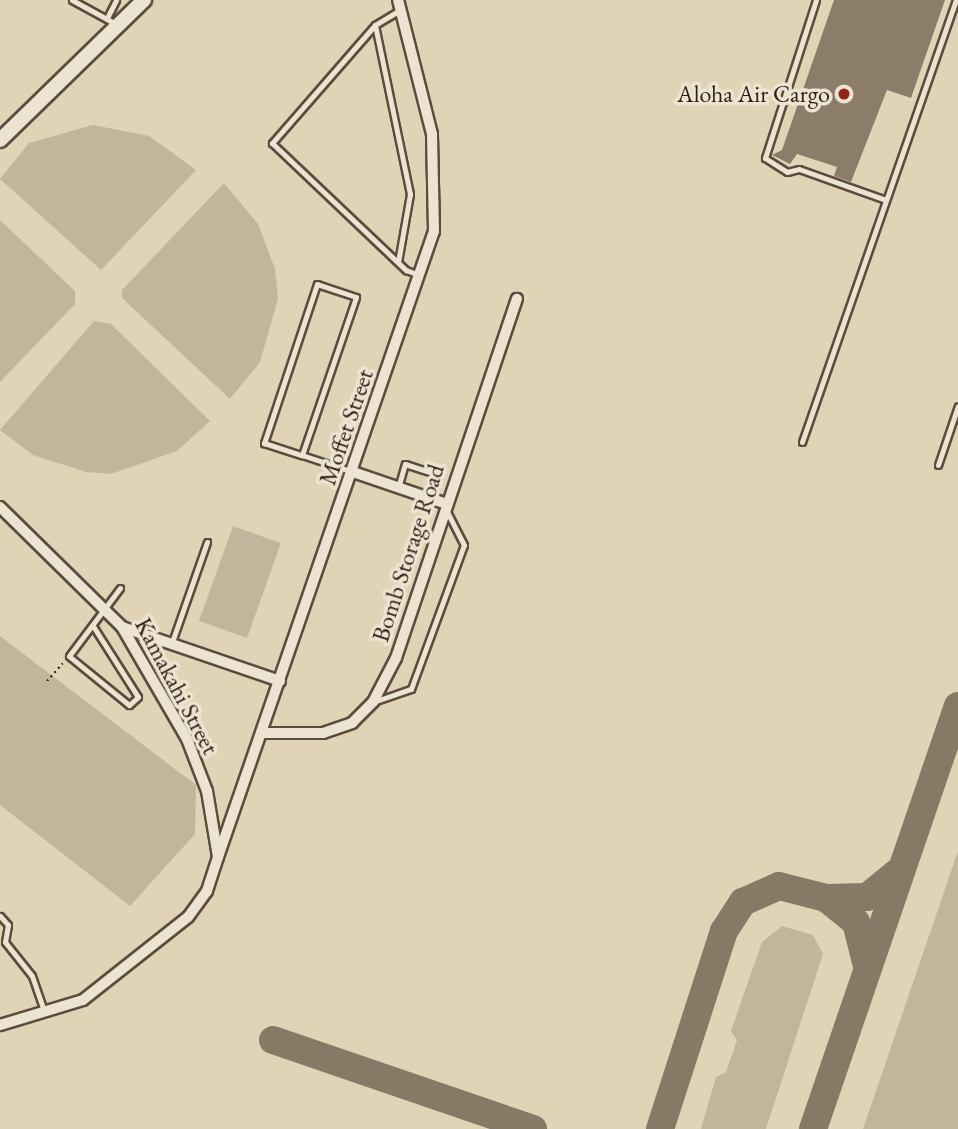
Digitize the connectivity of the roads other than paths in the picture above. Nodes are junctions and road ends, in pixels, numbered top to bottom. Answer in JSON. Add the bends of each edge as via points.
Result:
{"nodes":[{"id":1,"x":72,"y":0,"type":"edge"},
{"id":2,"x":116,"y":0,"type":"edge"},
{"id":3,"x":136,"y":0,"type":"edge"},
{"id":4,"x":144,"y":0,"type":"edge"},
{"id":5,"x":816,"y":0,"type":"edge"},
{"id":6,"x":956,"y":0,"type":"edge"},
{"id":7,"x":399,"y":5,"type":"edge"},
{"id":8,"x":116,"y":19,"type":"junction"},
{"id":9,"x":375,"y":24,"type":"junction"},
{"id":10,"x":0,"y":140,"type":"edge"},
{"id":11,"x":886,"y":200,"type":"junction"},
{"id":12,"x":398,"y":262,"type":"junction"},
{"id":13,"x":419,"y":275,"type":"junction"},
{"id":14,"x":517,"y":299,"type":"dead end"},
{"id":15,"x":958,"y":406,"type":"edge"},
{"id":16,"x":802,"y":442,"type":"dead end"},
{"id":17,"x":302,"y":456,"type":"junction"},
{"id":18,"x":938,"y":465,"type":"dead end"},
{"id":19,"x":353,"y":472,"type":"junction"},
{"id":20,"x":435,"y":474,"type":"dead end"},
{"id":21,"x":398,"y":488,"type":"junction"},
{"id":22,"x":444,"y":503,"type":"junction"},
{"id":23,"x":0,"y":507,"type":"edge"},
{"id":24,"x":207,"y":542,"type":"dead end"},
{"id":25,"x":120,"y":588,"type":"dead end"},
{"id":26,"x":107,"y":606,"type":"junction"},
{"id":27,"x":93,"y":626,"type":"junction"},
{"id":28,"x":122,"y":627,"type":"junction"},
{"id":29,"x":172,"y":642,"type":"junction"},
{"id":30,"x":280,"y":681,"type":"junction"},
{"id":31,"x":373,"y":702,"type":"junction"},
{"id":32,"x":262,"y":733,"type":"junction"},
{"id":33,"x":218,"y":858,"type":"junction"},
{"id":34,"x":0,"y":916,"type":"edge"},
{"id":35,"x":3,"y":942,"type":"edge"},
{"id":36,"x":44,"y":1014,"type":"junction"},
{"id":37,"x":0,"y":1025,"type":"edge"}],
"edges":[{"from":1,"to":8,"type":"lane"},
{"from":2,"to":8,"type":"lane"},
{"from":3,"to":8,"type":"street"},
{"from":4,"to":8,"type":"street"},
{"from":5,"to":11,"type":"lane","via":[[765,158],[787,172],[799,169]]},
{"from":6,"to":11,"type":"lane"},
{"from":7,"to":9,"type":"lane"},
{"from":7,"to":13,"type":"street","name":"Moffet Street","via":[[432,134],[438,186],[434,231]]},
{"from":8,"to":10,"type":"street"},
{"from":9,"to":12,"type":"lane","via":[[409,182]]},
{"from":9,"to":12,"type":"lane","via":[[272,143]]},
{"from":11,"to":16,"type":"lane"},
{"from":12,"to":13,"type":"lane"},
{"from":13,"to":19,"type":"street","name":"Moffet Street"},
{"from":14,"to":22,"type":"street","name":"Bomb Storage Road"},
{"from":15,"to":18,"type":"lane"},
{"from":17,"to":17,"type":"lane","via":[[356,297],[317,284],[264,443]]},
{"from":17,"to":19,"type":"lane"},
{"from":19,"to":21,"type":"street"},
{"from":19,"to":30,"type":"street","name":"Moffet Street"},
{"from":20,"to":21,"type":"lane","via":[[405,464]]},
{"from":21,"to":22,"type":"street"},
{"from":22,"to":31,"type":"street","name":"Bomb Storage Road","via":[[396,658]]},
{"from":22,"to":31,"type":"lane","via":[[464,545],[411,689]]},
{"from":23,"to":26,"type":"street","name":"Kamakahi Street"},
{"from":24,"to":29,"type":"lane"},
{"from":25,"to":26,"type":"lane"},
{"from":26,"to":27,"type":"lane"},
{"from":26,"to":28,"type":"street","name":"Kamakahi Street"},
{"from":27,"to":27,"type":"lane","via":[[69,656],[129,705],[138,697]]},
{"from":28,"to":29,"type":"street"},
{"from":28,"to":33,"type":"street","name":"Kamakahi Street","via":[[187,739],[207,791]]},
{"from":29,"to":30,"type":"street"},
{"from":30,"to":32,"type":"street","name":"Moffet Street"},
{"from":31,"to":32,"type":"street","name":"Bomb Storage Road","via":[[352,723],[323,733]]},
{"from":32,"to":33,"type":"street","name":"Moffet Street"},
{"from":33,"to":36,"type":"street","name":"Kamakahi Street","via":[[207,891],[188,917],[83,1000]]},
{"from":34,"to":35,"type":"lane","via":[[8,925]]},
{"from":35,"to":36,"type":"lane","via":[[32,976]]},
{"from":36,"to":37,"type":"street"}]}
